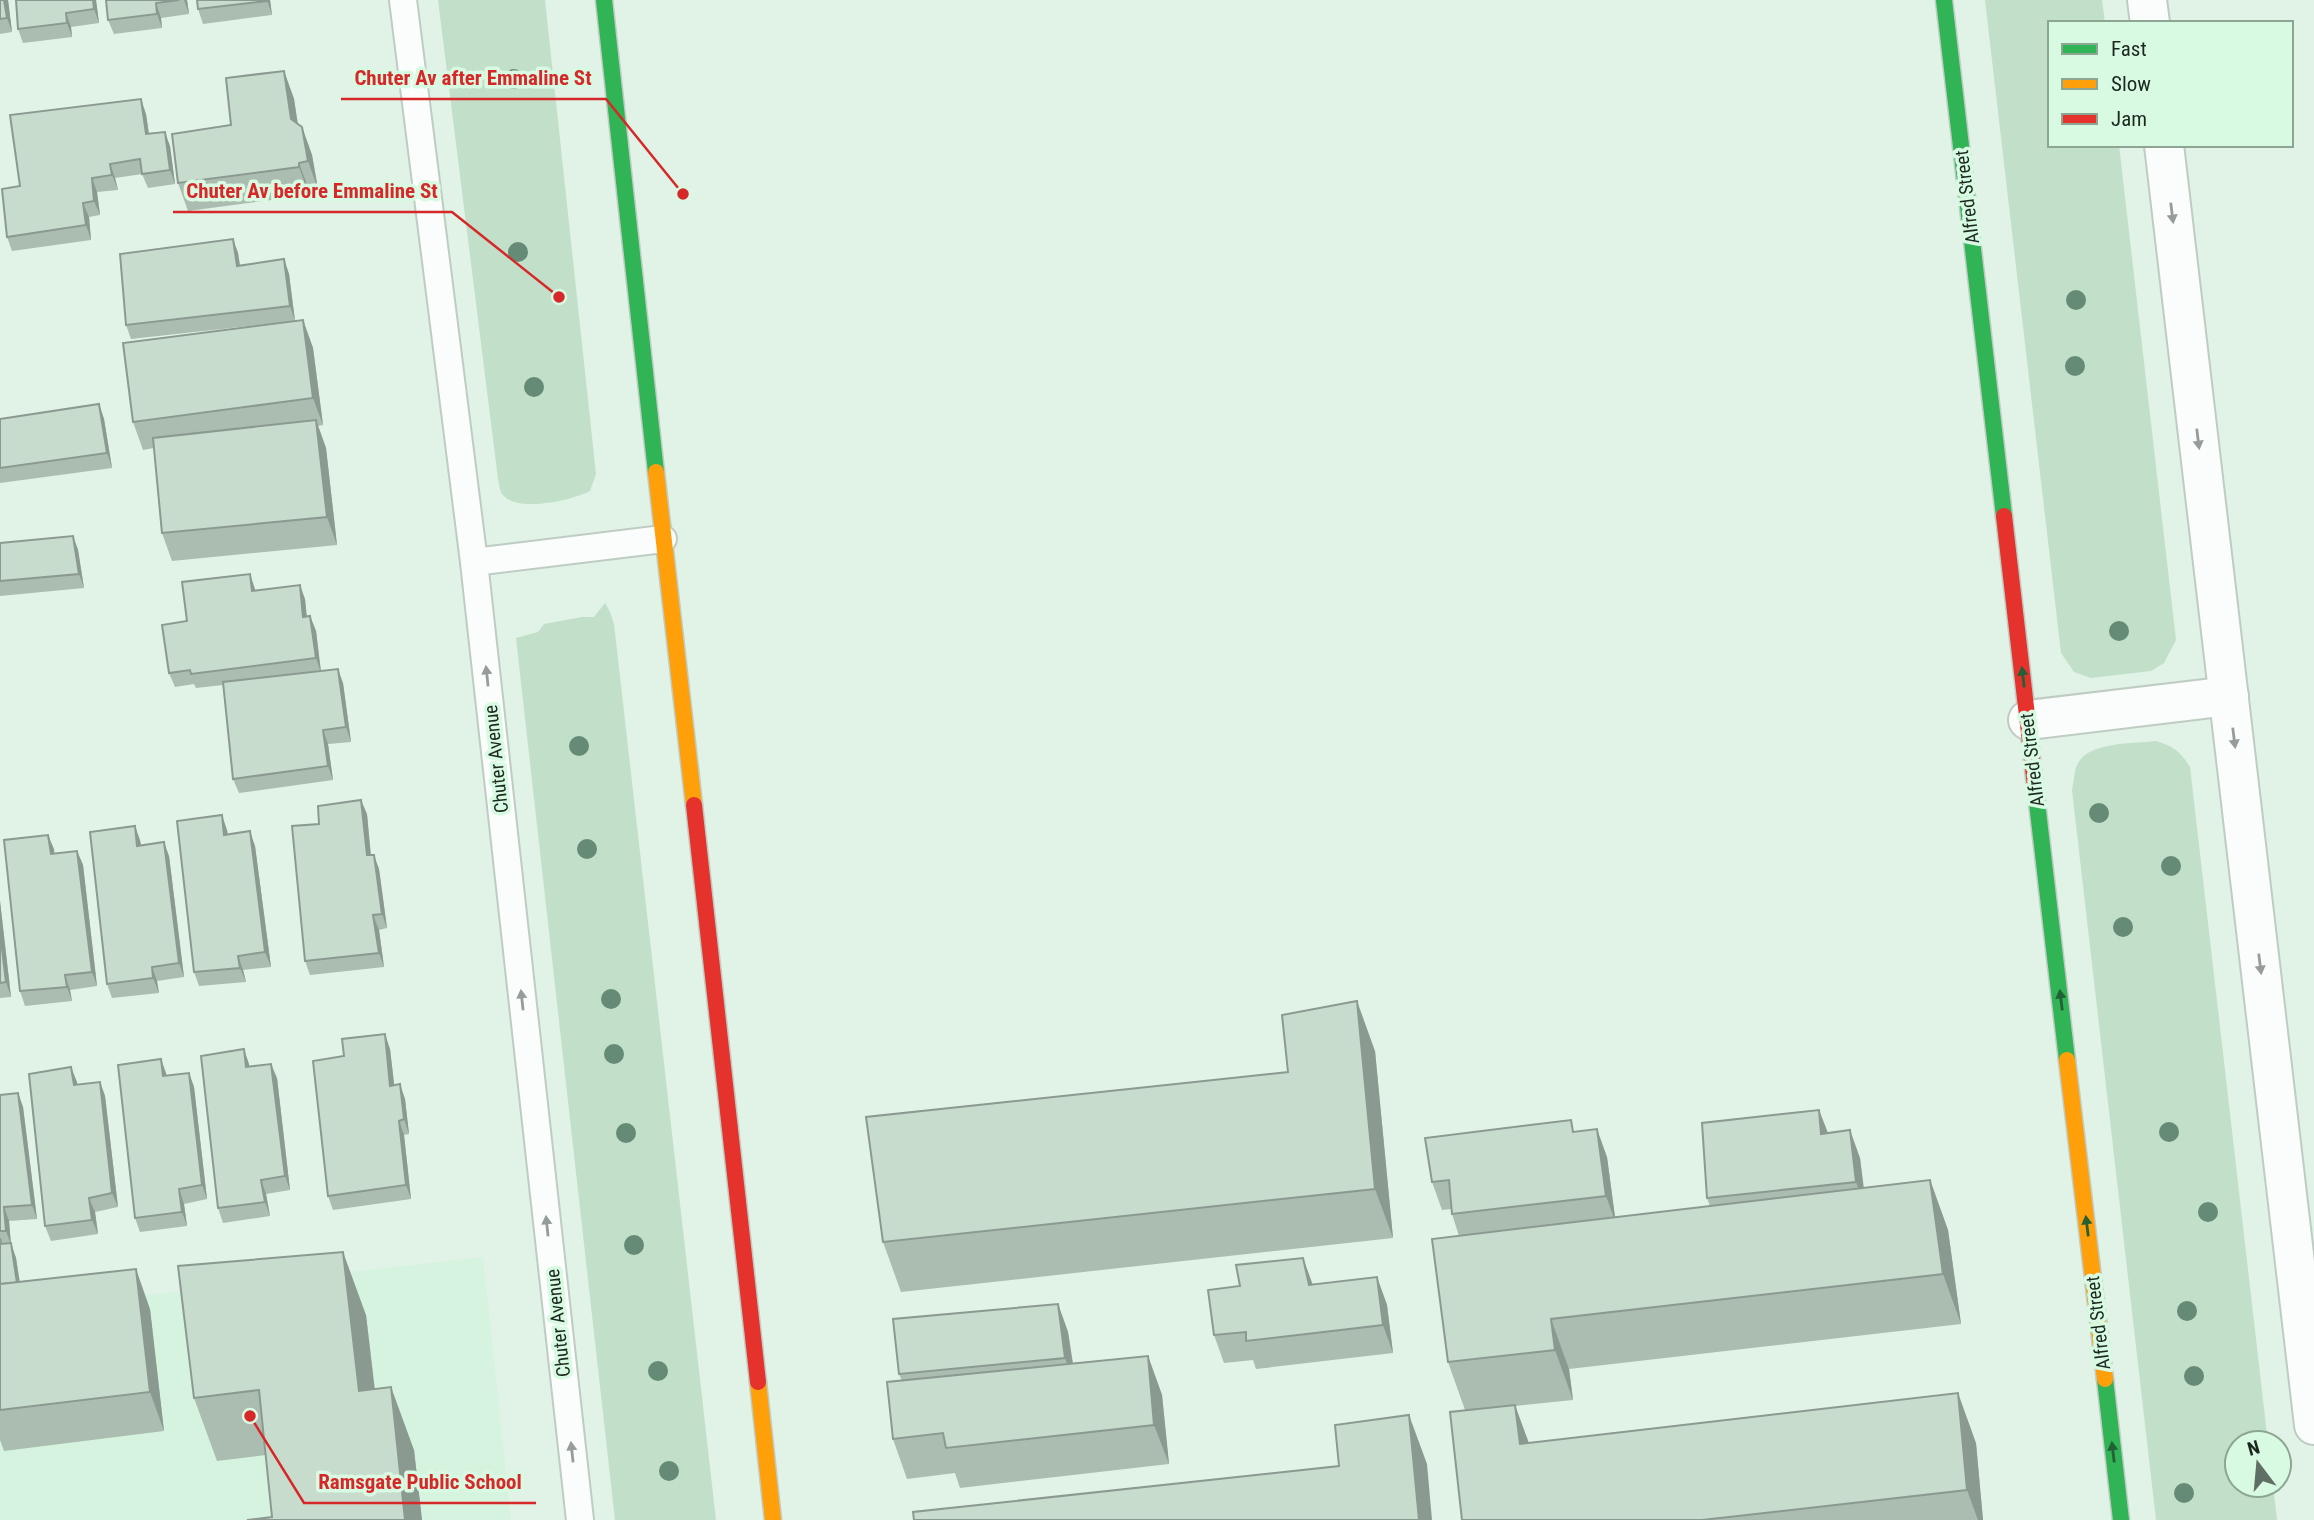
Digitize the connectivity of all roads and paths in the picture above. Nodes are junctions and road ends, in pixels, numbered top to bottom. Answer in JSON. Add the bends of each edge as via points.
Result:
{"nodes":[{"id":1,"x":403,"y":0,"type":"edge"},
{"id":2,"x":604,"y":0,"type":"edge"},
{"id":3,"x":1944,"y":0,"type":"edge"},
{"id":4,"x":2147,"y":0,"type":"edge"},
{"id":5,"x":2150,"y":21,"type":"edge"},
{"id":6,"x":2164,"y":147,"type":"edge"},
{"id":7,"x":663,"y":539,"type":"junction"},
{"id":8,"x":474,"y":562,"type":"junction"},
{"id":9,"x":2229,"y":696,"type":"junction"},
{"id":10,"x":2028,"y":720,"type":"junction"},
{"id":11,"x":2314,"y":1425,"type":"edge"},
{"id":12,"x":580,"y":1520,"type":"edge"},
{"id":13,"x":773,"y":1520,"type":"edge"},
{"id":14,"x":2121,"y":1520,"type":"edge"}],
"edges":[{"from":1,"to":8,"type":"lane","name":"Chuter Avenue"},
{"from":2,"to":7,"type":"main road"},
{"from":10,"to":3,"type":"main road","name":"Alfred Street","one_way":true},
{"from":4,"to":5,"type":"street"},
{"from":6,"to":9,"type":"street","one_way":true},
{"from":7,"to":8,"type":"lane"},
{"from":7,"to":13,"type":"main road"},
{"from":12,"to":8,"type":"lane","name":"Chuter Avenue","one_way":true},
{"from":9,"to":10,"type":"street"},
{"from":9,"to":11,"type":"street","one_way":true},
{"from":14,"to":10,"type":"main road","name":"Alfred Street","one_way":true}]}
